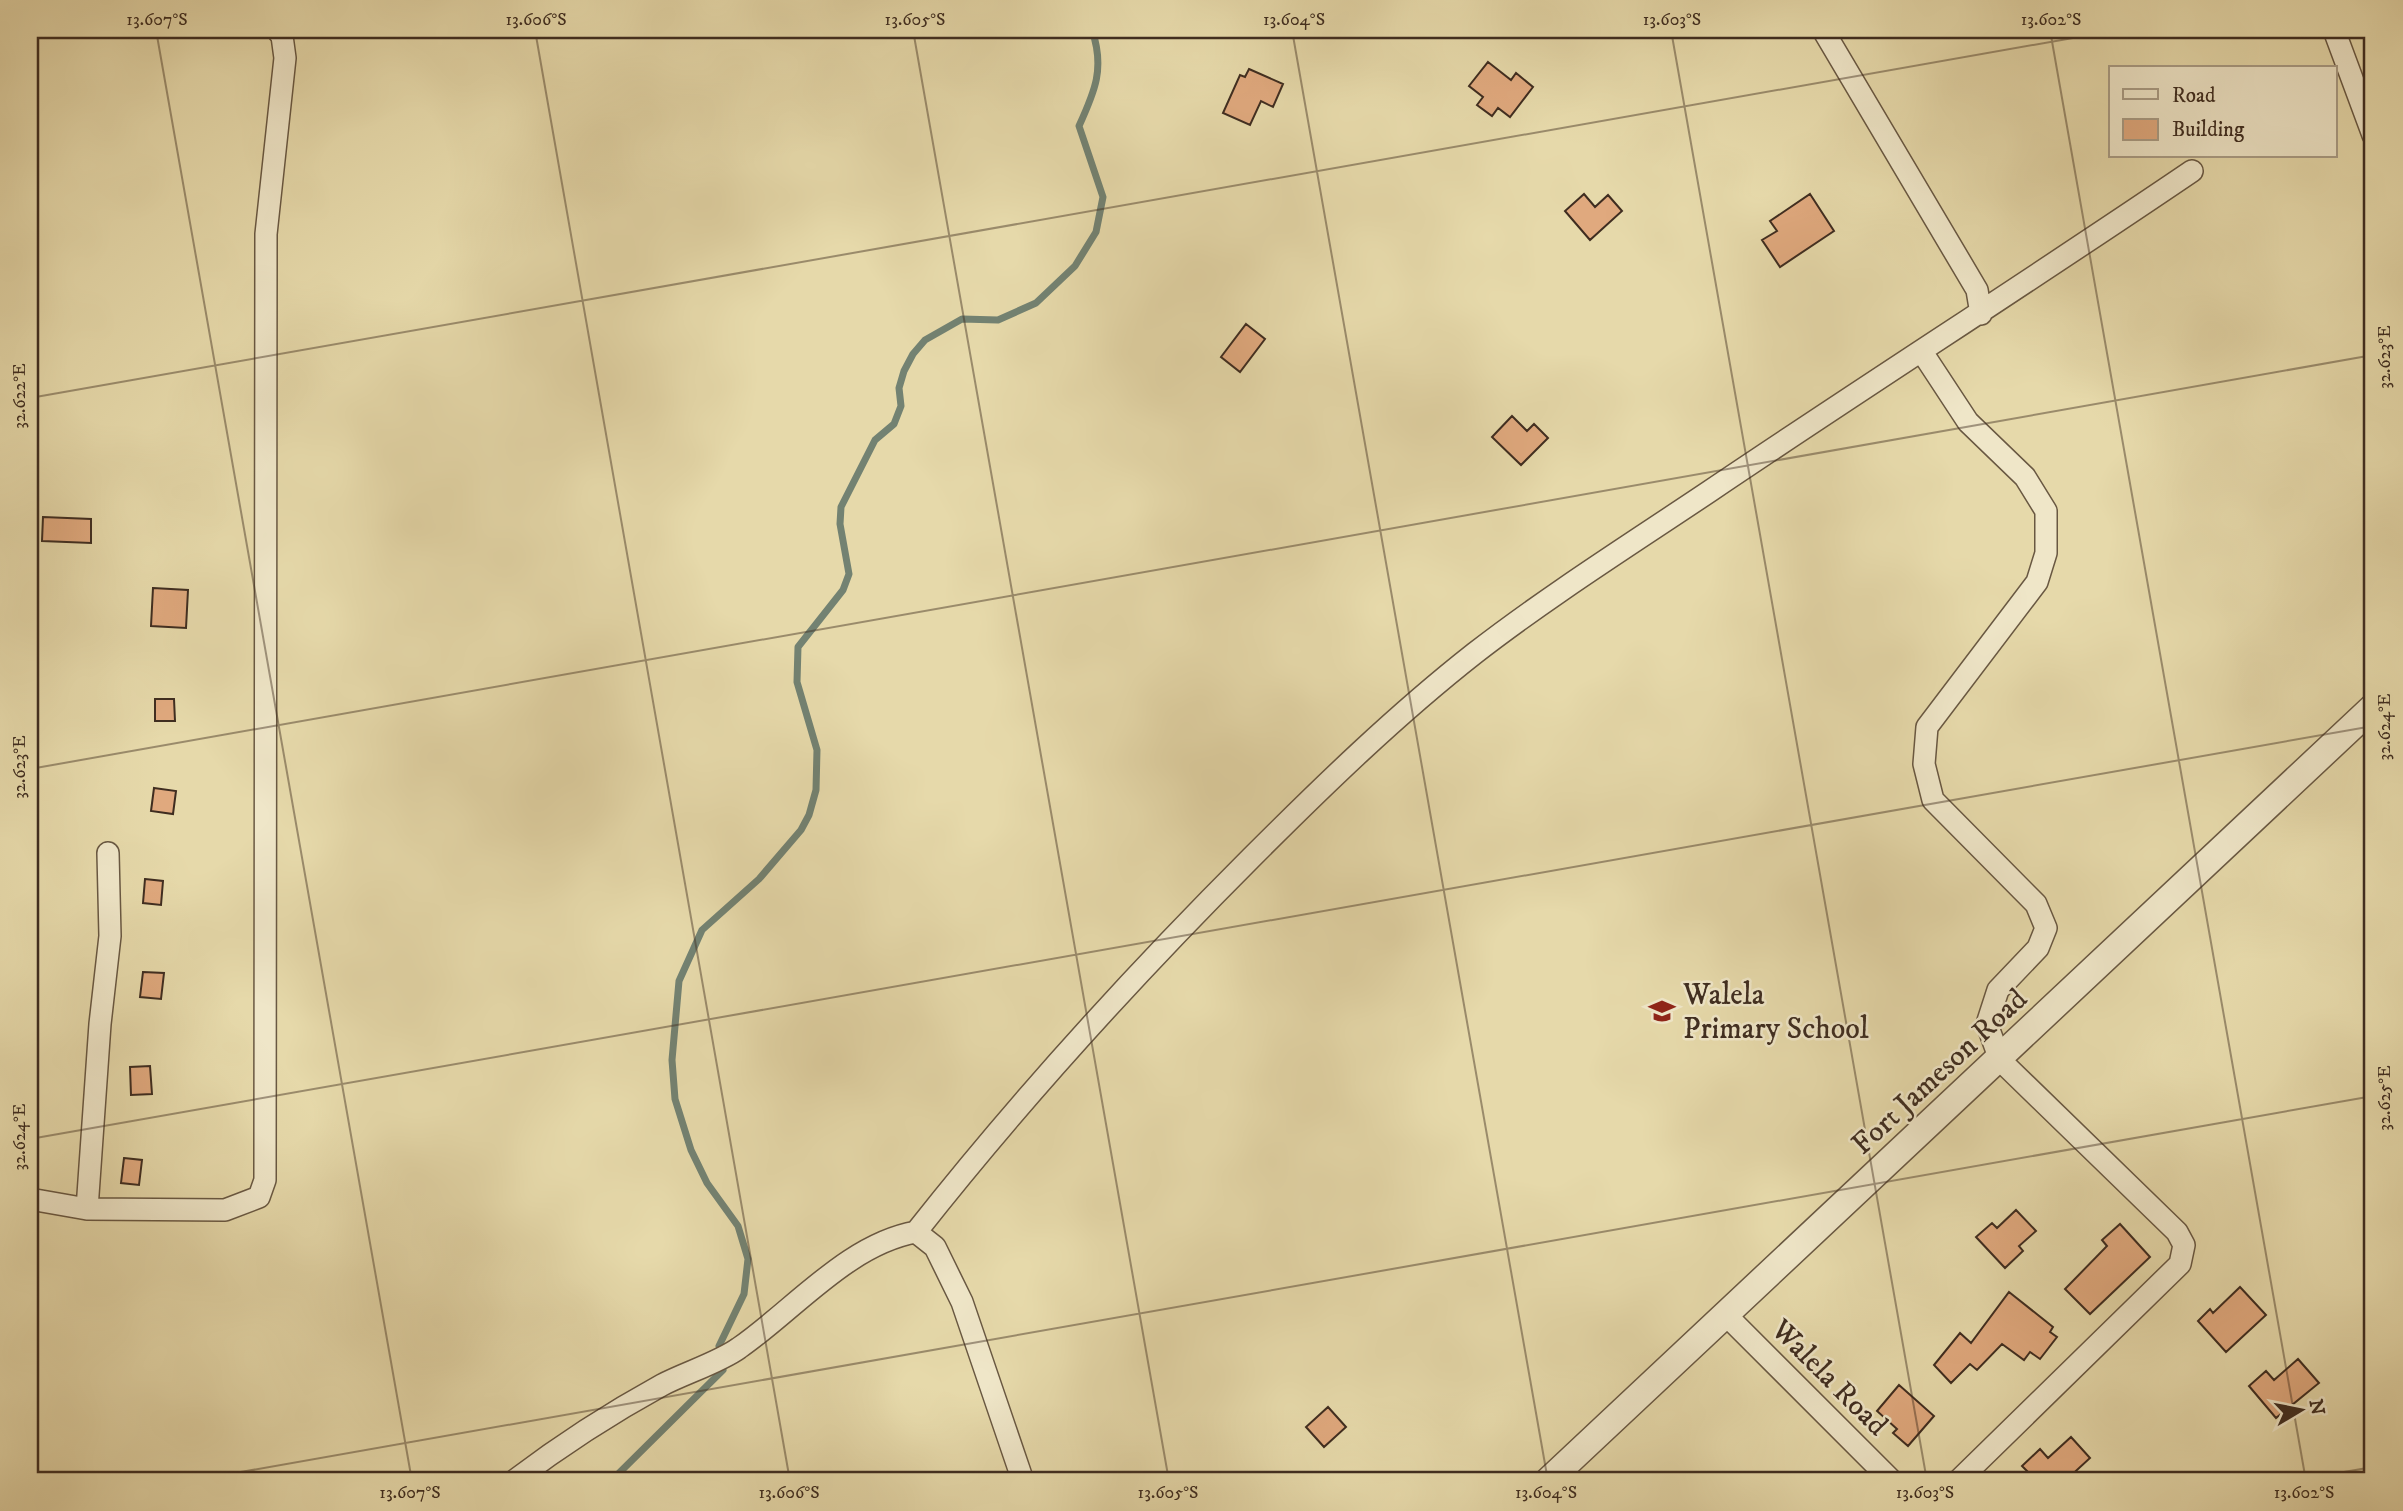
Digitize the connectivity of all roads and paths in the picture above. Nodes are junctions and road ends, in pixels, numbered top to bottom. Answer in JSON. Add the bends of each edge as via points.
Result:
{"nodes":[{"id":1,"x":277,"y":30,"type":"edge"},
{"id":2,"x":1823,"y":30,"type":"edge"},
{"id":3,"x":2334,"y":30,"type":"edge"},
{"id":4,"x":2373,"y":135,"type":"edge"},
{"id":5,"x":2192,"y":171,"type":"dead end"},
{"id":6,"x":1981,"y":314,"type":"junction"},
{"id":7,"x":1922,"y":352,"type":"junction"},
{"id":8,"x":2373,"y":707,"type":"edge"},
{"id":9,"x":108,"y":852,"type":"dead end"},
{"id":10,"x":2000,"y":1060,"type":"junction"},
{"id":11,"x":30,"y":1199,"type":"edge"},
{"id":12,"x":86,"y":1209,"type":"junction"},
{"id":13,"x":916,"y":1232,"type":"junction"},
{"id":14,"x":1725,"y":1314,"type":"junction"},
{"id":15,"x":514,"y":1481,"type":"edge"},
{"id":16,"x":1023,"y":1481,"type":"edge"},
{"id":17,"x":1548,"y":1481,"type":"edge"},
{"id":18,"x":1892,"y":1481,"type":"edge"},
{"id":19,"x":1958,"y":1481,"type":"edge"}],
"edges":[{"from":1,"to":12,"type":"street","via":[[285,58],[266,234],[265,1180],[258,1197],[225,1210]]},
{"from":2,"to":6,"type":"street","via":[[1977,290]]},
{"from":3,"to":4,"type":"street"},
{"from":5,"to":6,"type":"street"},
{"from":6,"to":7,"type":"street"},
{"from":7,"to":10,"type":"street","via":[[1968,422],[2025,477],[2046,512],[2046,553],[2037,582],[1927,727],[1924,764],[1933,800],[2036,904],[2046,928],[2038,948],[1998,990],[1987,1024]]},
{"from":7,"to":13,"type":"street","via":[[1526,614],[1470,657],[1325,785],[1181,928],[998,1128]]},
{"from":8,"to":10,"type":"street","name":"Fort Jameson Road"},
{"from":9,"to":12,"type":"street","via":[[110,936]]},
{"from":10,"to":14,"type":"street","name":"Fort Jameson Road"},
{"from":10,"to":19,"type":"street","via":[[2177,1232],[2184,1245],[2180,1264]]},
{"from":11,"to":12,"type":"street"},
{"from":13,"to":15,"type":"street","via":[[893,1236],[869,1250],[738,1350],[639,1398]]},
{"from":13,"to":16,"type":"street","via":[[935,1247],[962,1302]]},
{"from":14,"to":17,"type":"street","name":"Fort Jameson Road"},
{"from":14,"to":18,"type":"street","name":"Walela Road"}]}
